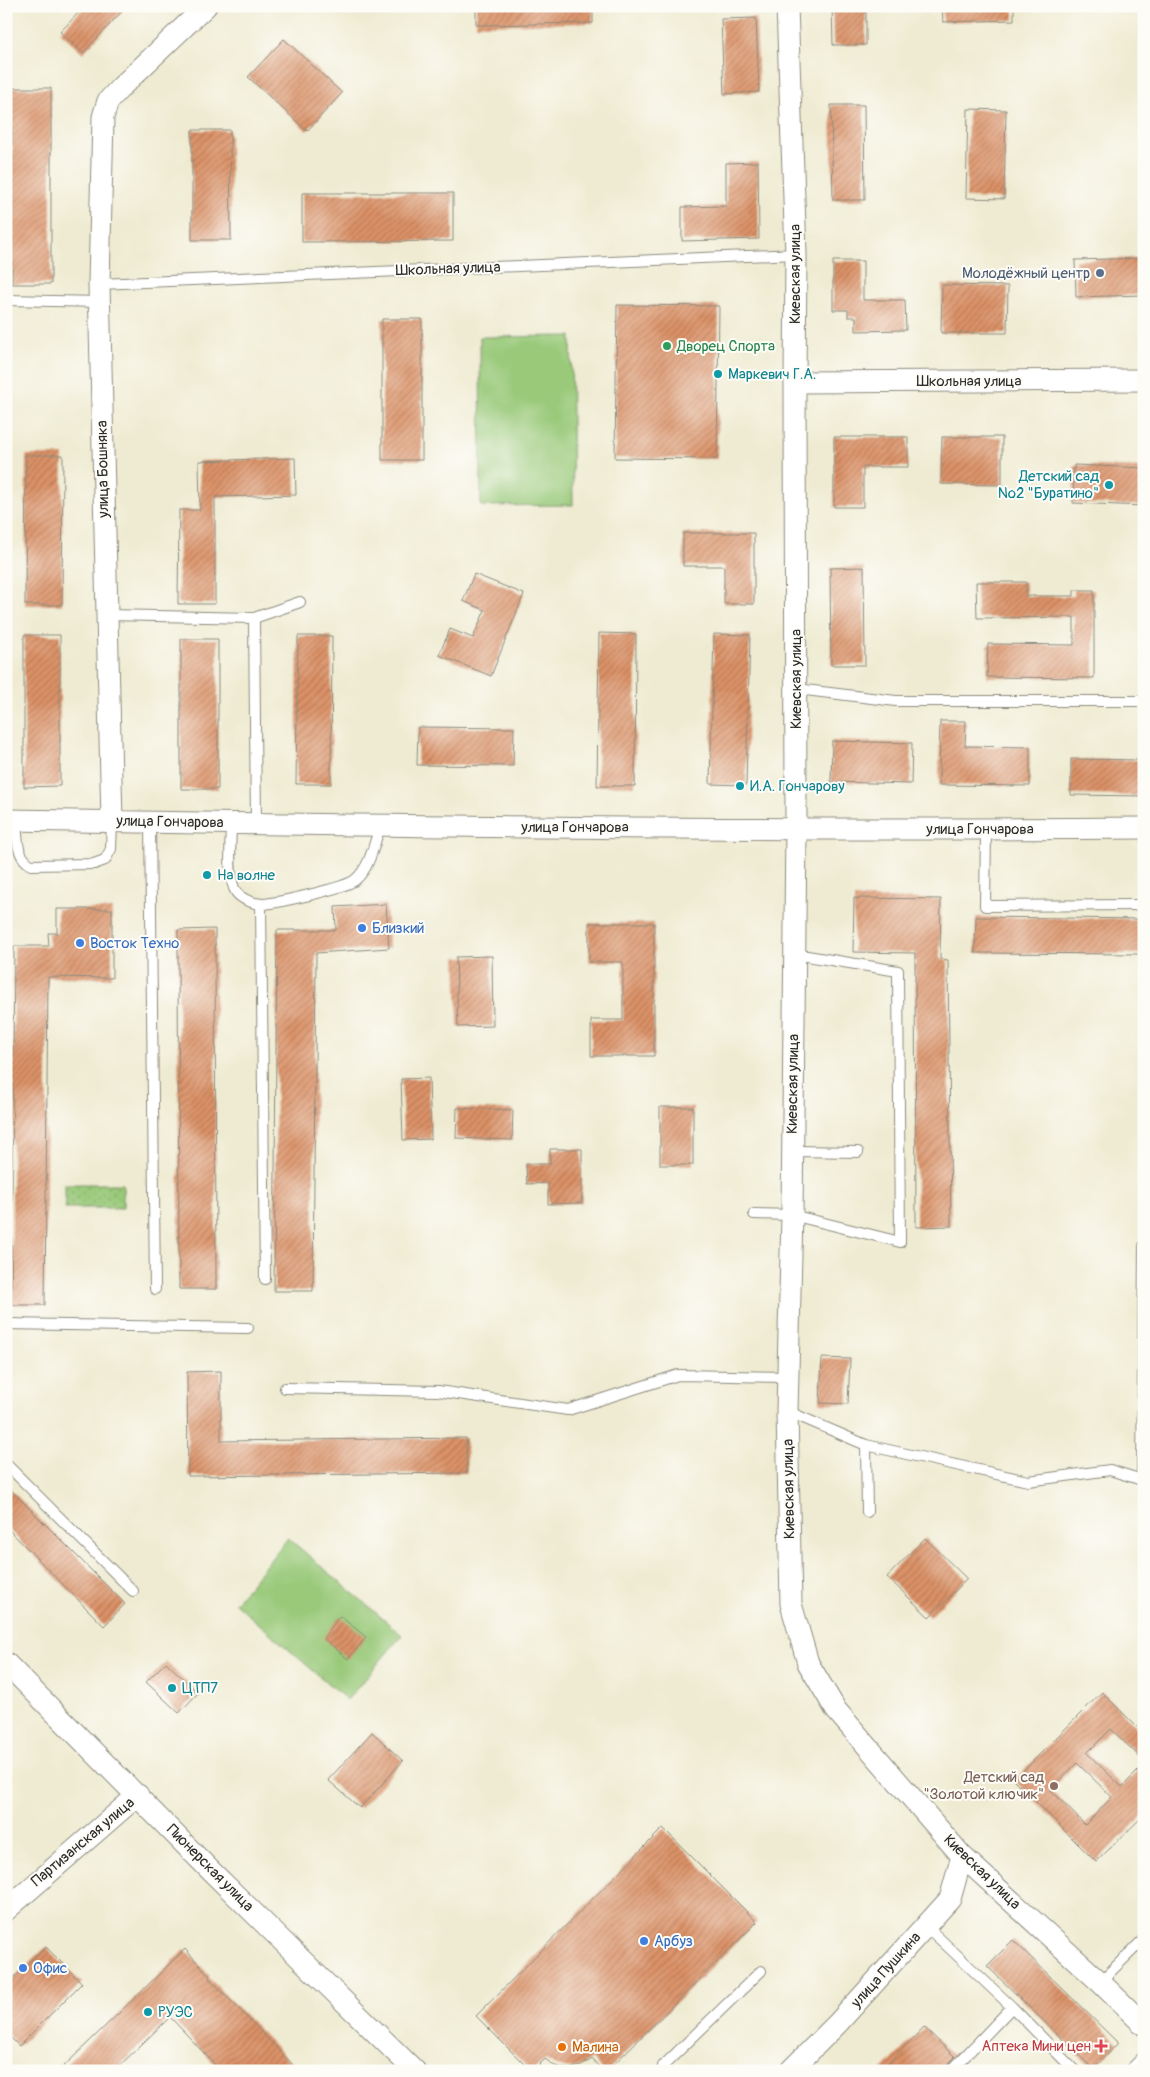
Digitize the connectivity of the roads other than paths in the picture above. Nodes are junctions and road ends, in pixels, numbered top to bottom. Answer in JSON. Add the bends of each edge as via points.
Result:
{"nodes":[{"id":1,"x":206,"y":6,"type":"edge"},
{"id":2,"x":787,"y":6,"type":"edge"},
{"id":3,"x":796,"y":254,"type":"junction"},
{"id":4,"x":99,"y":293,"type":"junction"},
{"id":5,"x":6,"y":300,"type":"edge"},
{"id":6,"x":1144,"y":380,"type":"edge"},
{"id":7,"x":794,"y":382,"type":"junction"},
{"id":8,"x":300,"y":602,"type":"dead end"},
{"id":9,"x":107,"y":616,"type":"junction"},
{"id":10,"x":254,"y":618,"type":"junction"},
{"id":11,"x":797,"y":689,"type":"junction"},
{"id":12,"x":1144,"y":701,"type":"edge"},
{"id":13,"x":11,"y":820,"type":"edge"},
{"id":14,"x":112,"y":821,"type":"junction"},
{"id":15,"x":150,"y":822,"type":"junction"},
{"id":16,"x":231,"y":824,"type":"junction"},
{"id":17,"x":256,"y":824,"type":"junction"},
{"id":18,"x":380,"y":826,"type":"junction"},
{"id":19,"x":796,"y":828,"type":"junction"},
{"id":20,"x":1144,"y":828,"type":"edge"},
{"id":21,"x":986,"y":830,"type":"junction"},
{"id":22,"x":261,"y":904,"type":"junction"},
{"id":23,"x":1144,"y":905,"type":"edge"},
{"id":24,"x":795,"y":954,"type":"junction"},
{"id":25,"x":792,"y":1151,"type":"junction"},
{"id":26,"x":858,"y":1152,"type":"dead end"},
{"id":27,"x":754,"y":1214,"type":"dead end"},
{"id":28,"x":792,"y":1216,"type":"junction"},
{"id":29,"x":1144,"y":1246,"type":"edge"},
{"id":30,"x":265,"y":1279,"type":"dead end"},
{"id":31,"x":155,"y":1289,"type":"dead end"},
{"id":32,"x":6,"y":1324,"type":"edge"},
{"id":33,"x":248,"y":1328,"type":"dead end"},
{"id":34,"x":788,"y":1377,"type":"junction"},
{"id":35,"x":285,"y":1388,"type":"dead end"},
{"id":36,"x":787,"y":1411,"type":"junction"},
{"id":37,"x":866,"y":1445,"type":"junction"},
{"id":38,"x":6,"y":1464,"type":"edge"},
{"id":39,"x":1143,"y":1481,"type":"edge"},
{"id":40,"x":867,"y":1512,"type":"dead end"},
{"id":41,"x":133,"y":1591,"type":"dead end"},
{"id":42,"x":6,"y":1663,"type":"edge"},
{"id":43,"x":138,"y":1795,"type":"junction"},
{"id":44,"x":962,"y":1856,"type":"junction"},
{"id":45,"x":9,"y":1903,"type":"edge"},
{"id":46,"x":926,"y":1926,"type":"junction"},
{"id":47,"x":1144,"y":1939,"type":"edge"},
{"id":48,"x":761,"y":1971,"type":"dead end"},
{"id":49,"x":1100,"y":1982,"type":"junction"},
{"id":50,"x":1012,"y":2007,"type":"junction"},
{"id":51,"x":1144,"y":2025,"type":"edge"},
{"id":52,"x":1144,"y":2056,"type":"edge"},
{"id":53,"x":663,"y":2069,"type":"edge"},
{"id":54,"x":415,"y":2071,"type":"edge"},
{"id":55,"x":790,"y":2071,"type":"edge"},
{"id":56,"x":951,"y":2071,"type":"edge"},
{"id":57,"x":1075,"y":2071,"type":"edge"},
{"id":58,"x":1129,"y":2071,"type":"edge"}],
"edges":[{"from":1,"to":4,"type":"street","name":"улица Бошняка","via":[[108,101],[103,117]]},
{"from":2,"to":3,"type":"street","name":"Киевская улица"},
{"from":3,"to":4,"type":"lane","name":"Школьная улица"},
{"from":3,"to":7,"type":"street","name":"Киевская улица"},
{"from":4,"to":5,"type":"lane","name":"Школьная улица"},
{"from":4,"to":9,"type":"street","name":"улица Бошняка"},
{"from":6,"to":7,"type":"street","name":"Школьная улица"},
{"from":7,"to":11,"type":"street","name":"Киевская улица"},
{"from":8,"to":10,"type":"lane"},
{"from":9,"to":10,"type":"lane"},
{"from":9,"to":14,"type":"street","name":"улица Бошняка"},
{"from":10,"to":17,"type":"lane"},
{"from":11,"to":12,"type":"lane","via":[[896,701]]},
{"from":11,"to":19,"type":"street","name":"Киевская улица"},
{"from":13,"to":14,"type":"street","name":"улица Гончарова"},
{"from":13,"to":14,"type":"lane","via":[[22,859],[31,865],[94,864],[105,860],[111,849]]},
{"from":14,"to":15,"type":"street","name":"улица Гончарова"},
{"from":15,"to":16,"type":"street","name":"улица Гончарова"},
{"from":15,"to":31,"type":"lane"},
{"from":16,"to":17,"type":"street","name":"улица Гончарова"},
{"from":16,"to":22,"type":"lane","via":[[231,880],[235,891],[243,899]]},
{"from":17,"to":18,"type":"street","name":"улица Гончарова"},
{"from":18,"to":19,"type":"street","name":"улица Гончарова"},
{"from":18,"to":22,"type":"lane","via":[[366,868],[355,880],[342,887]]},
{"from":19,"to":21,"type":"street","name":"улица Гончарова"},
{"from":19,"to":24,"type":"street","name":"Киевская улица"},
{"from":20,"to":21,"type":"street","name":"улица Гончарова"},
{"from":21,"to":23,"type":"lane","via":[[985,906]]},
{"from":22,"to":30,"type":"lane"},
{"from":24,"to":25,"type":"street","name":"Киевская улица"},
{"from":24,"to":28,"type":"lane","via":[[898,971],[900,1242]]},
{"from":25,"to":26,"type":"lane"},
{"from":25,"to":28,"type":"street","name":"Киевская улица"},
{"from":27,"to":28,"type":"lane"},
{"from":28,"to":34,"type":"street","name":"Киевская улица"},
{"from":29,"to":39,"type":"lane"},
{"from":32,"to":33,"type":"lane"},
{"from":34,"to":35,"type":"lane","via":[[678,1375],[568,1410],[438,1391]]},
{"from":34,"to":36,"type":"street","name":"Киевская улица"},
{"from":36,"to":37,"type":"lane"},
{"from":36,"to":44,"type":"street","name":"Киевская улица","via":[[791,1604],[808,1663],[836,1710]]},
{"from":37,"to":39,"type":"lane","via":[[1028,1481],[1110,1470]]},
{"from":37,"to":40,"type":"lane"},
{"from":38,"to":41,"type":"lane"},
{"from":42,"to":43,"type":"street","name":"Пионерская улица"},
{"from":43,"to":45,"type":"street","name":"Партизанская улица"},
{"from":43,"to":54,"type":"street","name":"Пионерская улица"},
{"from":44,"to":46,"type":"street","name":"улица Пушкина","via":[[950,1899]]},
{"from":44,"to":49,"type":"street","name":"Киевская улица"},
{"from":46,"to":50,"type":"lane"},
{"from":46,"to":55,"type":"street","name":"улица Пушкина"},
{"from":47,"to":49,"type":"lane"},
{"from":48,"to":53,"type":"lane"},
{"from":49,"to":51,"type":"street","name":"Киевская улица"},
{"from":50,"to":56,"type":"lane"},
{"from":50,"to":57,"type":"lane"},
{"from":52,"to":58,"type":"lane"}]}
